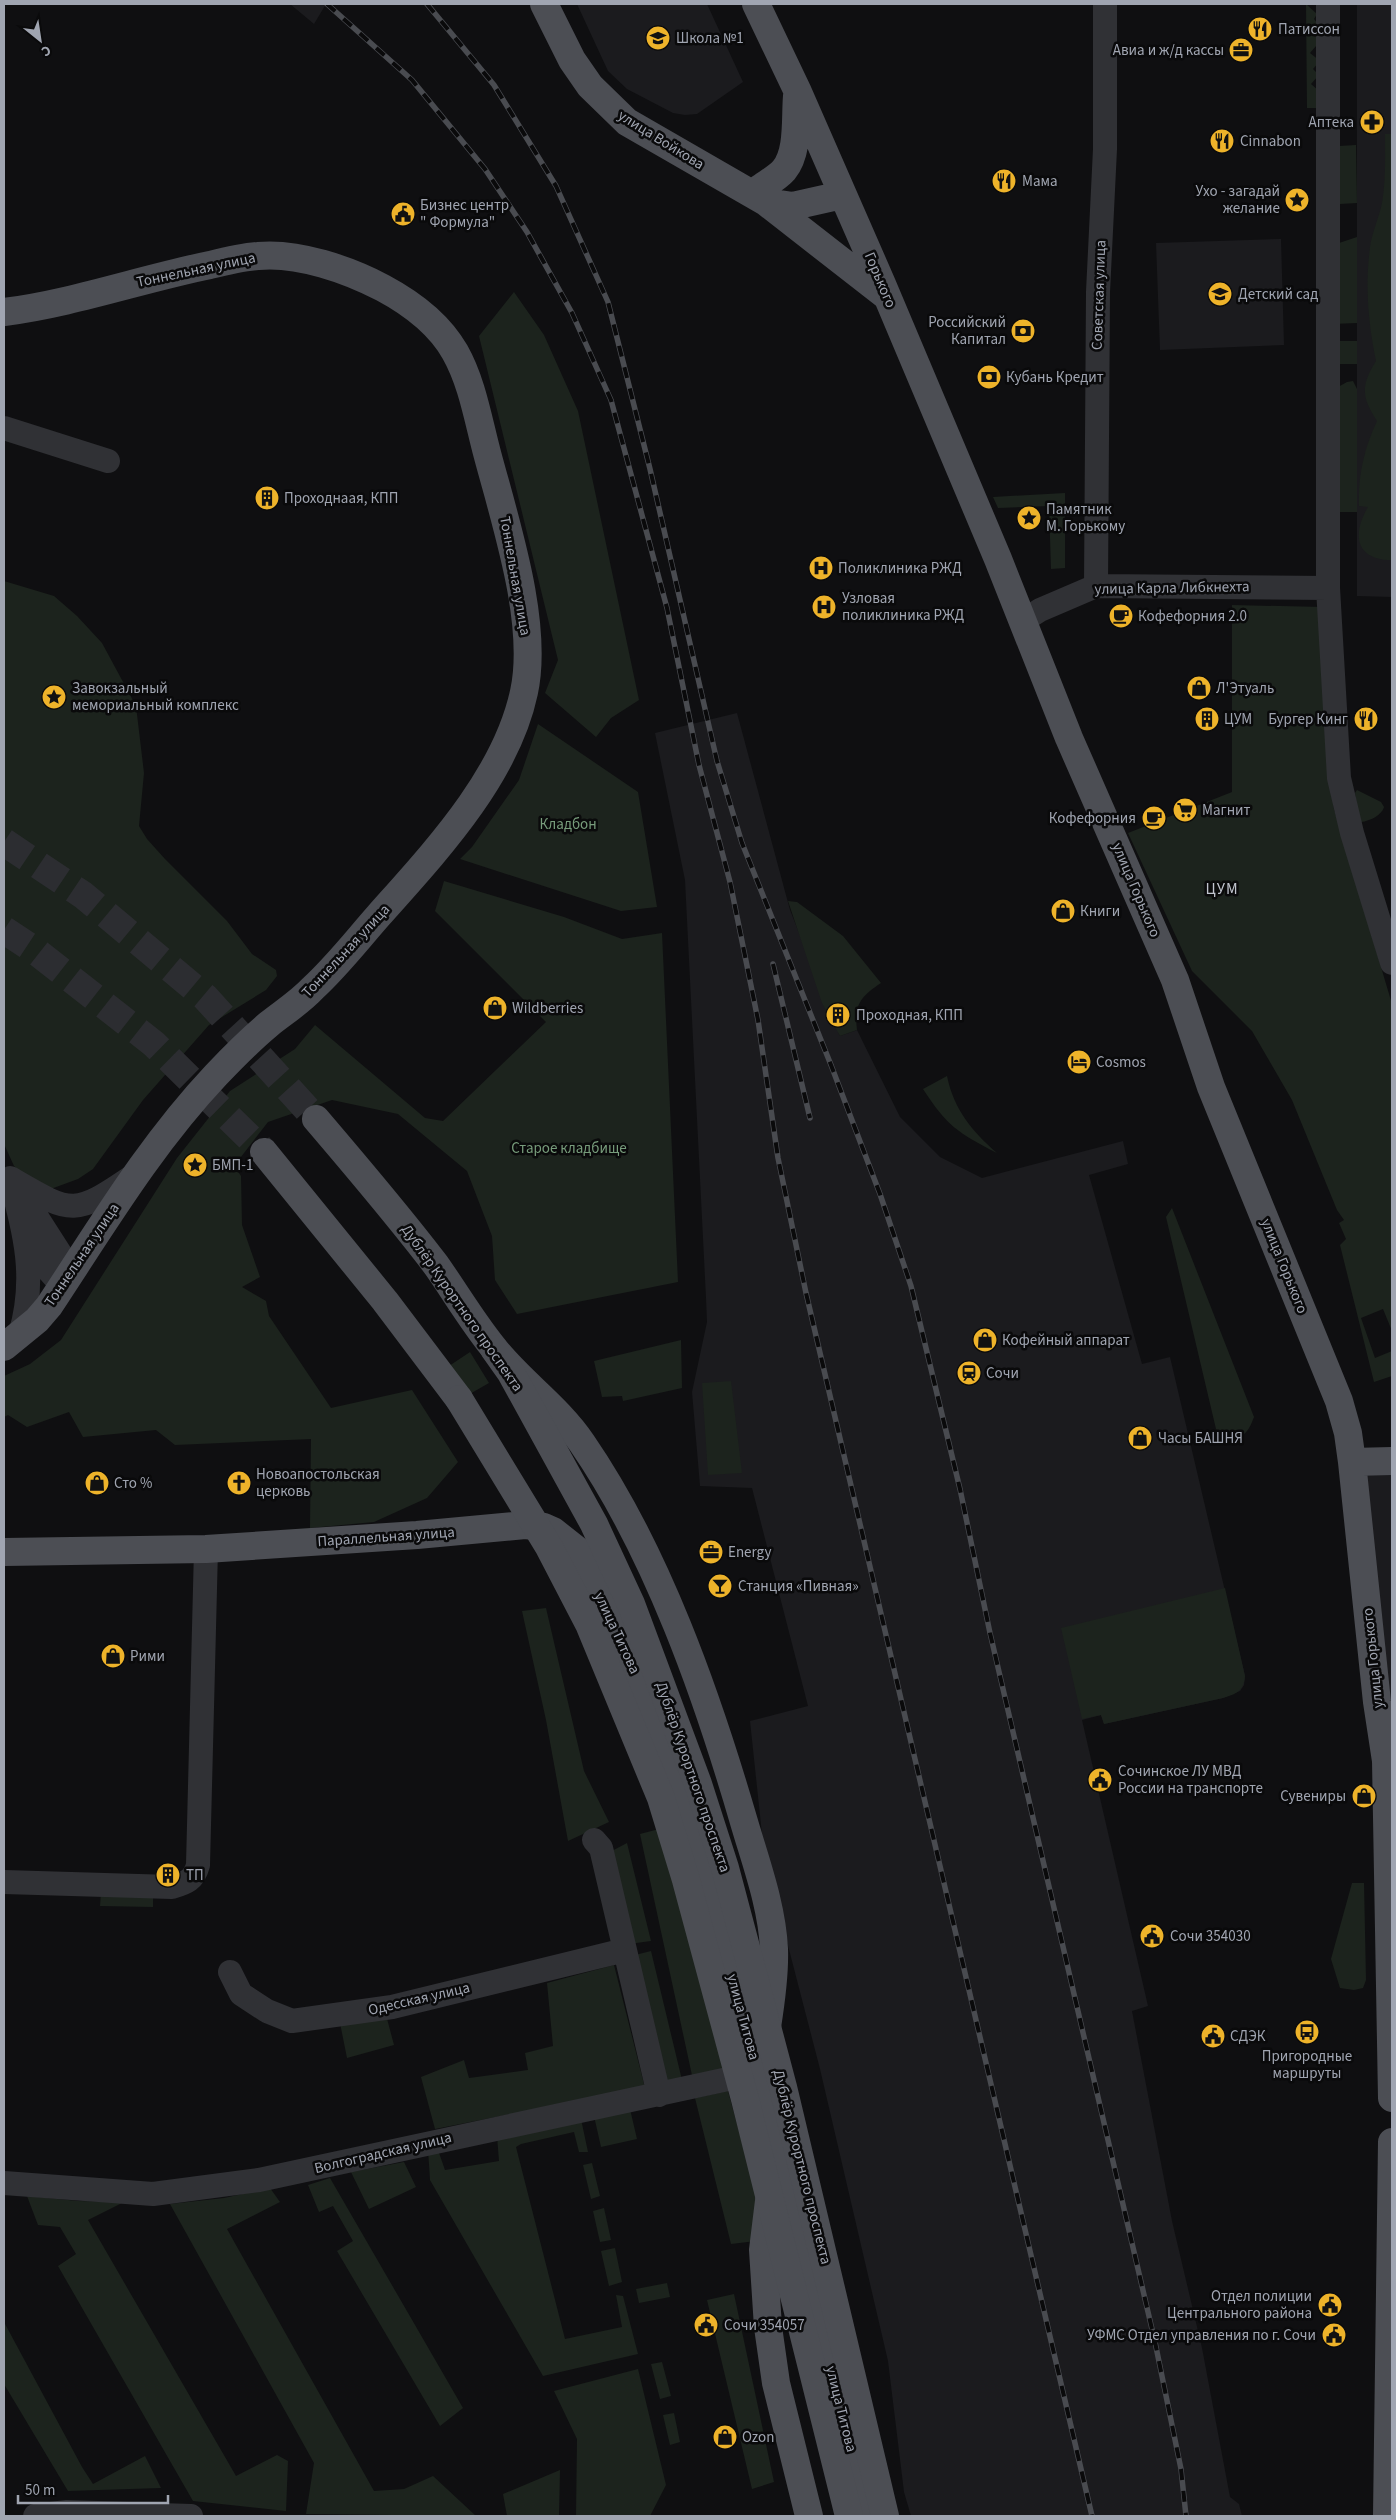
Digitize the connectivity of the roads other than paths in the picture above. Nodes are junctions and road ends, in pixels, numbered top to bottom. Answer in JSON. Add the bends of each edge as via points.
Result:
{"nodes":[{"id":1,"x":544,"y":4,"type":"edge"},
{"id":2,"x":756,"y":4,"type":"edge"},
{"id":3,"x":1105,"y":4,"type":"edge"},
{"id":4,"x":1328,"y":4,"type":"edge"},
{"id":5,"x":798,"y":92,"type":"junction"},
{"id":6,"x":838,"y":187,"type":"junction"},
{"id":7,"x":756,"y":193,"type":"junction"},
{"id":8,"x":888,"y":298,"type":"junction"},
{"id":9,"x":4,"y":312,"type":"edge"},
{"id":10,"x":4,"y":428,"type":"edge"},
{"id":11,"x":108,"y":461,"type":"dead end"},
{"id":12,"x":998,"y":558,"type":"joint"},
{"id":13,"x":1096,"y":586,"type":"junction"},
{"id":14,"x":1328,"y":588,"type":"junction"},
{"id":15,"x":1023,"y":620,"type":"junction"},
{"id":16,"x":1392,"y":964,"type":"edge"},
{"id":17,"x":316,"y":1119,"type":"tunnel mouth"},
{"id":18,"x":264,"y":1152,"type":"tunnel mouth"},
{"id":19,"x":7,"y":1172,"type":"edge"},
{"id":20,"x":135,"y":1174,"type":"junction"},
{"id":21,"x":23,"y":1222,"type":"junction"},
{"id":22,"x":67,"y":1279,"type":"junction"},
{"id":23,"x":12,"y":1341,"type":"edge"},
{"id":24,"x":494,"y":1349,"type":"junction"},
{"id":25,"x":1392,"y":1460,"type":"edge"},
{"id":26,"x":1352,"y":1462,"type":"junction"},
{"id":27,"x":563,"y":1538,"type":"joint"},
{"id":28,"x":206,"y":1549,"type":"junction"},
{"id":29,"x":4,"y":1552,"type":"edge"},
{"id":30,"x":1389,"y":1762,"type":"edge"},
{"id":31,"x":594,"y":1840,"type":"dead end"},
{"id":32,"x":4,"y":1882,"type":"edge"},
{"id":33,"x":625,"y":1950,"type":"junction"},
{"id":34,"x":230,"y":1972,"type":"dead end"},
{"id":35,"x":1392,"y":2016,"type":"edge"},
{"id":36,"x":758,"y":2075,"type":"junction"},
{"id":37,"x":659,"y":2095,"type":"junction"},
{"id":38,"x":1392,"y":2098,"type":"edge"},
{"id":39,"x":1392,"y":2142,"type":"edge"},
{"id":40,"x":4,"y":2183,"type":"edge"},
{"id":41,"x":770,"y":2201,"type":"junction"},
{"id":42,"x":35,"y":2516,"type":"edge"},
{"id":43,"x":191,"y":2516,"type":"edge"},
{"id":44,"x":810,"y":2516,"type":"edge"},
{"id":45,"x":849,"y":2516,"type":"edge"},
{"id":46,"x":867,"y":2516,"type":"edge"},
{"id":47,"x":885,"y":2516,"type":"edge"},
{"id":48,"x":1387,"y":2516,"type":"edge"}],
"edges":[{"from":1,"to":7,"type":"main road","name":"улица Войкова","via":[[572,60],[611,109],[627,122]]},
{"from":2,"to":5,"type":"main road","name":"Горького"},
{"from":3,"to":13,"type":"street","name":"Советская улица","via":[[1106,149],[1098,292]]},
{"from":4,"to":14,"type":"street"},
{"from":5,"to":6,"type":"main road","name":"Горького"},
{"from":5,"to":7,"type":"main road","via":[[789,161],[784,170]]},
{"from":6,"to":7,"type":"main road"},
{"from":6,"to":8,"type":"main road","name":"Горького"},
{"from":7,"to":8,"type":"main road"},
{"from":8,"to":12,"type":"main road","name":"Горького"},
{"from":9,"to":20,"type":"main road","name":"Тоннельная улица","via":[[78,299],[173,272],[261,255],[336,267],[395,294],[438,328],[455,351],[467,378],[507,527],[526,621],[524,691],[511,735],[493,772],[420,868],[336,964],[316,986],[268,1024],[217,1074],[160,1139]]},
{"from":10,"to":11,"type":"street"},
{"from":12,"to":15,"type":"main road","name":"улица Горького"},
{"from":13,"to":14,"type":"street","name":"улица Карла Либкнехта"},
{"from":13,"to":15,"type":"street","name":"улица Карла Либкнехта"},
{"from":14,"to":16,"type":"street","via":[[1340,778],[1352,833]]},
{"from":15,"to":26,"type":"main road","name":"улица Горького","via":[[1069,738],[1175,980],[1211,1087],[1339,1401]]},
{"from":17,"to":24,"type":"main road","name":"Дублёр Курортного проспекта","via":[[415,1239]]},
{"from":18,"to":41,"type":"main road","bridge":true,"via":[[385,1301],[459,1399],[549,1547],[589,1624],[660,1798],[686,1880]]},
{"from":19,"to":20,"type":"street","via":[[57,1204],[75,1206],[93,1202]]},
{"from":19,"to":21,"type":"street"},
{"from":19,"to":22,"type":"street","via":[[34,1211]]},
{"from":20,"to":22,"type":"main road","name":"Тоннельная улица"},
{"from":21,"to":22,"type":"street","via":[[49,1271]]},
{"from":21,"to":23,"type":"street","via":[[29,1260],[29,1292],[26,1313]]},
{"from":22,"to":23,"type":"main road","name":"Тоннельная улица","via":[[43,1313]]},
{"from":24,"to":36,"type":"main road","bridge":true,"via":[[550,1405],[598,1467],[634,1532],[671,1612],[716,1729],[768,1907],[774,1948],[774,1975]]},
{"from":24,"to":47,"type":"main road","name":"Дублёр Курортного проспекта","bridge":true,"via":[[511,1373],[611,1560],[648,1647],[698,1784],[725,1868],[783,2087]]},
{"from":25,"to":26,"type":"main road"},
{"from":26,"to":30,"type":"main road","name":"улица Горького","via":[[1377,1702]]},
{"from":27,"to":28,"type":"main road","name":"Параллельная улица","via":[[544,1527],[525,1525]]},
{"from":27,"to":36,"type":"main road","name":"улица Титова","via":[[577,1550],[585,1565],[649,1702],[704,1872]]},
{"from":28,"to":29,"type":"main road","name":"Параллельная улица"},
{"from":28,"to":32,"type":"street","via":[[198,1865],[190,1881],[172,1887]]},
{"from":30,"to":35,"type":"main road","name":"улица Горького"},
{"from":31,"to":33,"type":"street","via":[[601,1848]]},
{"from":33,"to":34,"type":"street","name":"Одесская улица","via":[[392,2007],[292,2021],[267,2011],[241,1994]]},
{"from":33,"to":37,"type":"street"},
{"from":35,"to":38,"type":"main road","name":"улица Горького"},
{"from":36,"to":37,"type":"street","name":"Волгоградская улица"},
{"from":36,"to":46,"type":"main road","name":"улица Титова"},
{"from":37,"to":40,"type":"street","name":"Волгоградская улица","via":[[259,2180],[153,2194]]},
{"from":39,"to":48,"type":"main road"},
{"from":41,"to":44,"type":"main road","via":[[762,2250],[768,2327],[776,2383]]},
{"from":41,"to":45,"type":"main road","bridge":true},
{"from":42,"to":43,"type":"street","via":[[67,2512]]}]}
